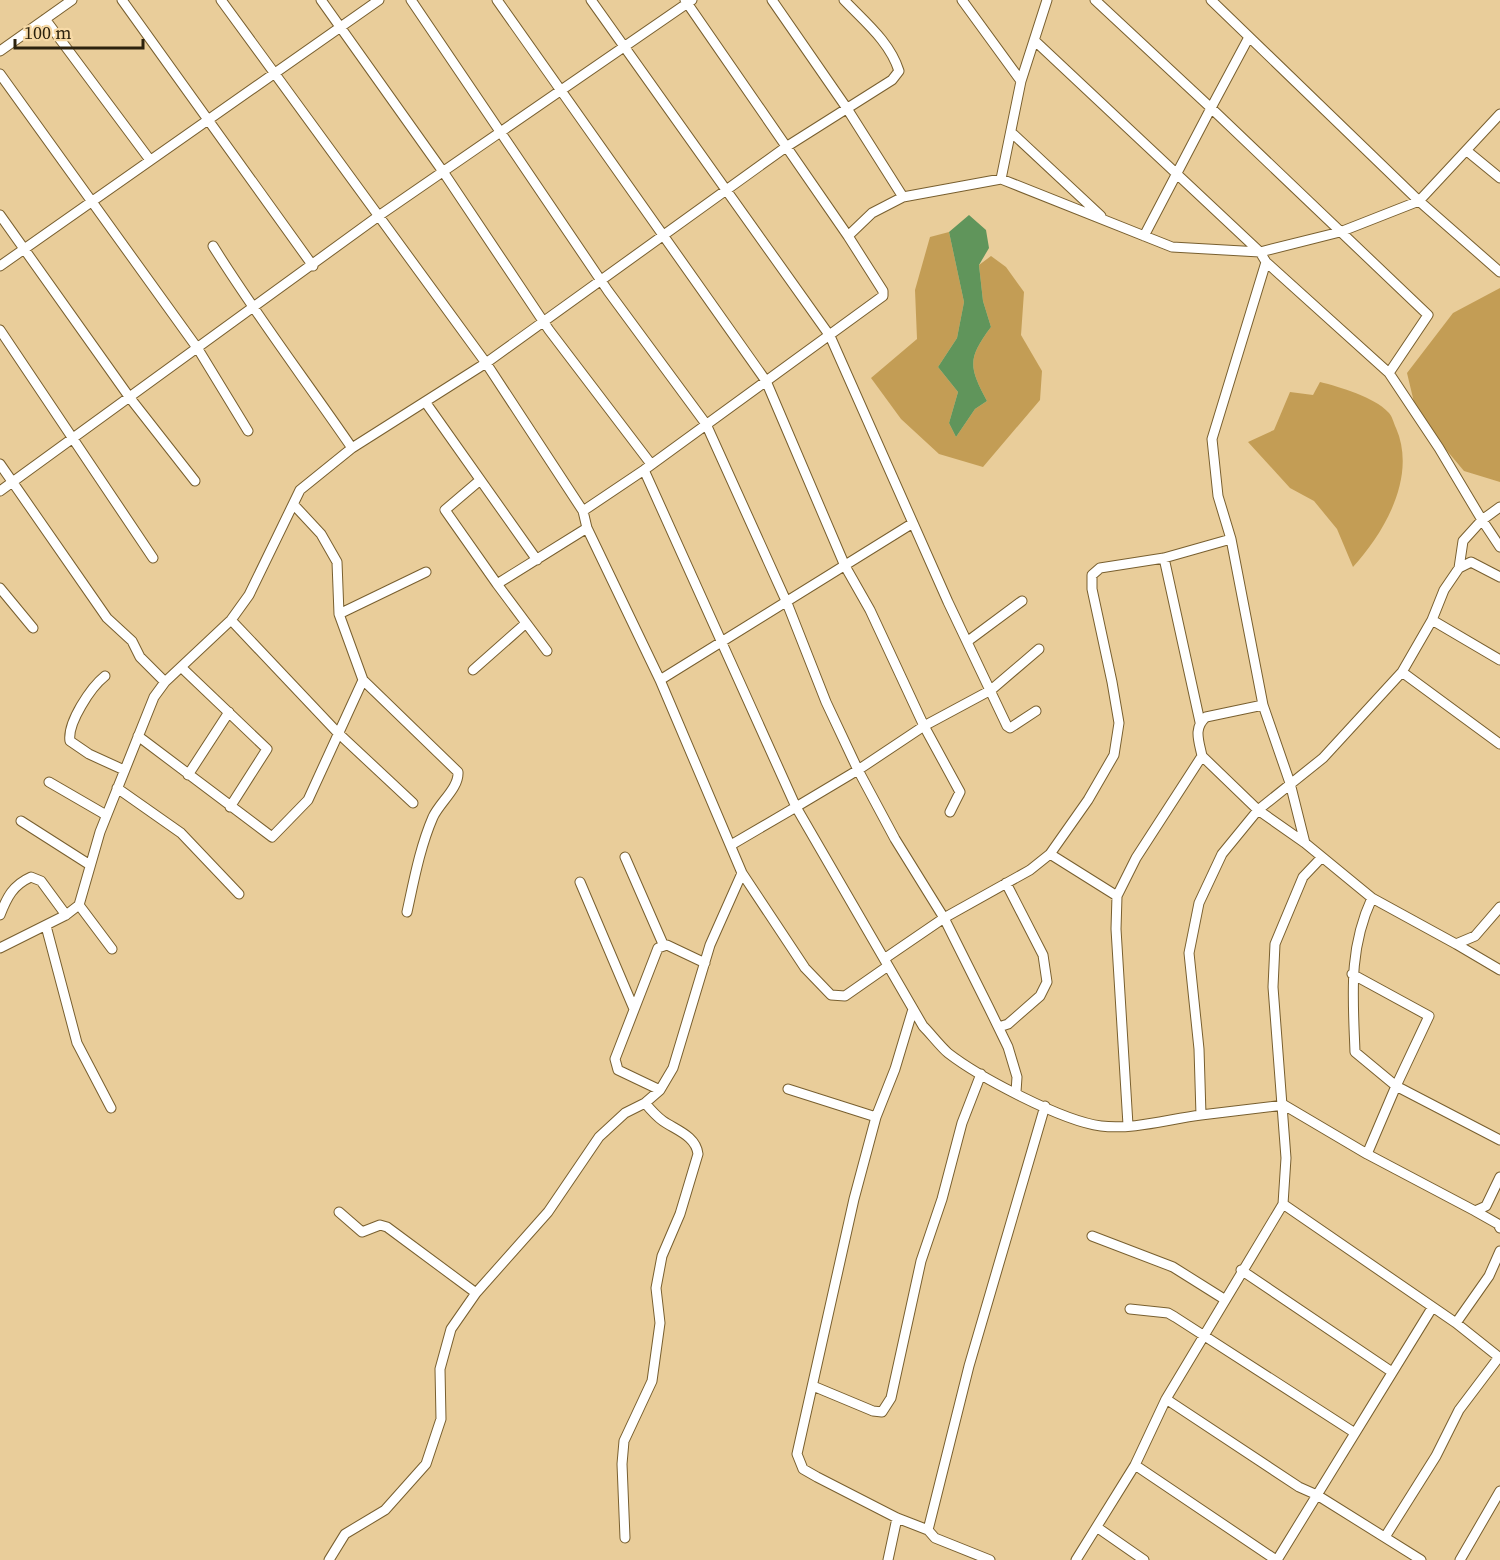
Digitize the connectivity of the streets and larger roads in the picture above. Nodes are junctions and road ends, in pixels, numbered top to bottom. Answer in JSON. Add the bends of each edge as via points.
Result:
{"nodes":[{"id":1,"x":72,"y":0,"type":"edge"},
{"id":2,"x":122,"y":0,"type":"edge"},
{"id":3,"x":221,"y":0,"type":"edge"},
{"id":4,"x":321,"y":0,"type":"edge"},
{"id":5,"x":378,"y":0,"type":"edge"},
{"id":6,"x":411,"y":0,"type":"edge"},
{"id":7,"x":497,"y":0,"type":"edge"},
{"id":8,"x":591,"y":0,"type":"edge"},
{"id":9,"x":772,"y":0,"type":"edge"},
{"id":10,"x":844,"y":0,"type":"edge"},
{"id":11,"x":962,"y":0,"type":"edge"},
{"id":12,"x":1047,"y":0,"type":"edge"},
{"id":13,"x":1095,"y":0,"type":"edge"},
{"id":14,"x":1210,"y":0,"type":"edge"},
{"id":15,"x":688,"y":1,"type":"edge"},
{"id":16,"x":45,"y":19,"type":"junction"},
{"id":17,"x":340,"y":27,"type":"junction"},
{"id":18,"x":1249,"y":37,"type":"junction"},
{"id":19,"x":1034,"y":40,"type":"junction"},
{"id":20,"x":623,"y":48,"type":"junction"},
{"id":21,"x":0,"y":51,"type":"edge"},
{"id":22,"x":0,"y":74,"type":"edge"},
{"id":23,"x":274,"y":74,"type":"junction"},
{"id":24,"x":1021,"y":81,"type":"junction"},
{"id":25,"x":560,"y":91,"type":"junction"},
{"id":26,"x":846,"y":107,"type":"junction"},
{"id":27,"x":1211,"y":108,"type":"junction"},
{"id":28,"x":1500,"y":114,"type":"edge"},
{"id":29,"x":209,"y":119,"type":"junction"},
{"id":30,"x":501,"y":131,"type":"junction"},
{"id":31,"x":1011,"y":132,"type":"junction"},
{"id":32,"x":786,"y":147,"type":"junction"},
{"id":33,"x":1467,"y":151,"type":"junction"},
{"id":34,"x":150,"y":160,"type":"junction"},
{"id":35,"x":444,"y":173,"type":"junction"},
{"id":36,"x":1177,"y":174,"type":"junction"},
{"id":37,"x":1500,"y":178,"type":"edge"},
{"id":38,"x":1001,"y":179,"type":"junction"},
{"id":39,"x":726,"y":191,"type":"junction"},
{"id":40,"x":903,"y":197,"type":"junction"},
{"id":41,"x":1419,"y":201,"type":"junction"},
{"id":42,"x":91,"y":202,"type":"junction"},
{"id":43,"x":0,"y":215,"type":"edge"},
{"id":44,"x":380,"y":215,"type":"junction"},
{"id":45,"x":1107,"y":221,"type":"junction"},
{"id":46,"x":1340,"y":232,"type":"junction"},
{"id":47,"x":664,"y":235,"type":"junction"},
{"id":48,"x":848,"y":236,"type":"junction"},
{"id":49,"x":1144,"y":236,"type":"junction"},
{"id":50,"x":213,"y":246,"type":"dead end"},
{"id":51,"x":24,"y":249,"type":"junction"},
{"id":52,"x":1260,"y":252,"type":"junction"},
{"id":53,"x":1266,"y":262,"type":"junction"},
{"id":54,"x":0,"y":266,"type":"edge"},
{"id":55,"x":313,"y":266,"type":"junction"},
{"id":56,"x":1500,"y":272,"type":"edge"},
{"id":57,"x":602,"y":281,"type":"junction"},
{"id":58,"x":253,"y":308,"type":"junction"},
{"id":59,"x":543,"y":320,"type":"junction"},
{"id":60,"x":0,"y":330,"type":"edge"},
{"id":61,"x":830,"y":336,"type":"junction"},
{"id":62,"x":198,"y":349,"type":"junction"},
{"id":63,"x":486,"y":363,"type":"junction"},
{"id":64,"x":1389,"y":373,"type":"junction"},
{"id":65,"x":766,"y":381,"type":"junction"},
{"id":66,"x":130,"y":398,"type":"junction"},
{"id":67,"x":426,"y":403,"type":"junction"},
{"id":68,"x":706,"y":424,"type":"junction"},
{"id":69,"x":248,"y":431,"type":"dead end"},
{"id":70,"x":73,"y":439,"type":"junction"},
{"id":71,"x":352,"y":448,"type":"junction"},
{"id":72,"x":0,"y":464,"type":"edge"},
{"id":73,"x":648,"y":467,"type":"junction"},
{"id":74,"x":195,"y":481,"type":"dead end"},
{"id":75,"x":479,"y":481,"type":"junction"},
{"id":76,"x":12,"y":483,"type":"junction"},
{"id":77,"x":0,"y":491,"type":"edge"},
{"id":78,"x":294,"y":505,"type":"junction"},
{"id":79,"x":1500,"y":507,"type":"edge"},
{"id":80,"x":583,"y":511,"type":"junction"},
{"id":81,"x":1482,"y":520,"type":"junction"},
{"id":82,"x":913,"y":523,"type":"junction"},
{"id":83,"x":587,"y":528,"type":"junction"},
{"id":84,"x":1231,"y":539,"type":"junction"},
{"id":85,"x":1500,"y":547,"type":"edge"},
{"id":86,"x":153,"y":558,"type":"dead end"},
{"id":87,"x":1164,"y":558,"type":"junction"},
{"id":88,"x":537,"y":560,"type":"junction"},
{"id":89,"x":845,"y":566,"type":"junction"},
{"id":90,"x":1459,"y":568,"type":"junction"},
{"id":91,"x":426,"y":572,"type":"dead end"},
{"id":92,"x":1500,"y":577,"type":"edge"},
{"id":93,"x":497,"y":584,"type":"junction"},
{"id":94,"x":0,"y":588,"type":"edge"},
{"id":95,"x":1022,"y":600,"type":"dead end"},
{"id":96,"x":787,"y":603,"type":"junction"},
{"id":97,"x":339,"y":614,"type":"junction"},
{"id":98,"x":231,"y":620,"type":"junction"},
{"id":99,"x":1432,"y":620,"type":"junction"},
{"id":100,"x":525,"y":624,"type":"junction"},
{"id":101,"x":33,"y":628,"type":"dead end"},
{"id":102,"x":968,"y":641,"type":"junction"},
{"id":103,"x":721,"y":644,"type":"junction"},
{"id":104,"x":1039,"y":649,"type":"dead end"},
{"id":105,"x":547,"y":651,"type":"dead end"},
{"id":106,"x":1500,"y":660,"type":"edge"},
{"id":107,"x":181,"y":668,"type":"junction"},
{"id":108,"x":473,"y":670,"type":"dead end"},
{"id":109,"x":1402,"y":672,"type":"junction"},
{"id":110,"x":105,"y":676,"type":"dead end"},
{"id":111,"x":363,"y":680,"type":"junction"},
{"id":112,"x":660,"y":680,"type":"junction"},
{"id":113,"x":165,"y":682,"type":"junction"},
{"id":114,"x":991,"y":690,"type":"junction"},
{"id":115,"x":1263,"y":705,"type":"junction"},
{"id":116,"x":1036,"y":711,"type":"dead end"},
{"id":117,"x":229,"y":712,"type":"junction"},
{"id":118,"x":1200,"y":722,"type":"junction"},
{"id":119,"x":924,"y":726,"type":"junction"},
{"id":120,"x":337,"y":732,"type":"junction"},
{"id":121,"x":138,"y":736,"type":"junction"},
{"id":122,"x":1500,"y":744,"type":"edge"},
{"id":123,"x":1202,"y":756,"type":"junction"},
{"id":124,"x":124,"y":770,"type":"junction"},
{"id":125,"x":858,"y":770,"type":"junction"},
{"id":126,"x":188,"y":775,"type":"junction"},
{"id":127,"x":49,"y":782,"type":"dead end"},
{"id":128,"x":1290,"y":783,"type":"junction"},
{"id":129,"x":117,"y":788,"type":"junction"},
{"id":130,"x":413,"y":802,"type":"dead end"},
{"id":131,"x":230,"y":807,"type":"junction"},
{"id":132,"x":796,"y":807,"type":"junction"},
{"id":133,"x":1258,"y":810,"type":"junction"},
{"id":134,"x":950,"y":812,"type":"dead end"},
{"id":135,"x":106,"y":815,"type":"junction"},
{"id":136,"x":21,"y":821,"type":"dead end"},
{"id":137,"x":1305,"y":843,"type":"junction"},
{"id":138,"x":731,"y":845,"type":"junction"},
{"id":139,"x":1050,"y":854,"type":"junction"},
{"id":140,"x":625,"y":857,"type":"dead end"},
{"id":141,"x":1322,"y":857,"type":"junction"},
{"id":142,"x":90,"y":865,"type":"junction"},
{"id":143,"x":742,"y":873,"type":"junction"},
{"id":144,"x":580,"y":882,"type":"dead end"},
{"id":145,"x":1006,"y":883,"type":"junction"},
{"id":146,"x":239,"y":894,"type":"dead end"},
{"id":147,"x":1117,"y":896,"type":"junction"},
{"id":148,"x":1372,"y":898,"type":"junction"},
{"id":149,"x":80,"y":905,"type":"junction"},
{"id":150,"x":1500,"y":907,"type":"edge"},
{"id":151,"x":407,"y":912,"type":"dead end"},
{"id":152,"x":0,"y":915,"type":"edge"},
{"id":153,"x":66,"y":915,"type":"junction"},
{"id":154,"x":944,"y":918,"type":"junction"},
{"id":155,"x":46,"y":926,"type":"junction"},
{"id":156,"x":663,"y":944,"type":"junction"},
{"id":157,"x":1456,"y":944,"type":"junction"},
{"id":158,"x":0,"y":948,"type":"edge"},
{"id":159,"x":112,"y":949,"type":"dead end"},
{"id":160,"x":886,"y":962,"type":"junction"},
{"id":161,"x":705,"y":963,"type":"junction"},
{"id":162,"x":1500,"y":970,"type":"edge"},
{"id":163,"x":1353,"y":974,"type":"junction"},
{"id":164,"x":634,"y":1009,"type":"junction"},
{"id":165,"x":913,"y":1009,"type":"junction"},
{"id":166,"x":999,"y":1027,"type":"junction"},
{"id":167,"x":981,"y":1074,"type":"junction"},
{"id":168,"x":1396,"y":1086,"type":"junction"},
{"id":169,"x":788,"y":1089,"type":"dead end"},
{"id":170,"x":660,"y":1090,"type":"junction"},
{"id":171,"x":1016,"y":1092,"type":"junction"},
{"id":172,"x":645,"y":1103,"type":"junction"},
{"id":173,"x":1284,"y":1105,"type":"junction"},
{"id":174,"x":1044,"y":1106,"type":"junction"},
{"id":175,"x":111,"y":1108,"type":"dead end"},
{"id":176,"x":1201,"y":1115,"type":"junction"},
{"id":177,"x":876,"y":1117,"type":"junction"},
{"id":178,"x":1128,"y":1125,"type":"junction"},
{"id":179,"x":1500,"y":1140,"type":"edge"},
{"id":180,"x":1367,"y":1154,"type":"junction"},
{"id":181,"x":1500,"y":1177,"type":"edge"},
{"id":182,"x":1283,"y":1204,"type":"junction"},
{"id":183,"x":1475,"y":1210,"type":"junction"},
{"id":184,"x":339,"y":1212,"type":"dead end"},
{"id":185,"x":1500,"y":1228,"type":"edge"},
{"id":186,"x":1092,"y":1236,"type":"dead end"},
{"id":187,"x":1500,"y":1251,"type":"edge"},
{"id":188,"x":1241,"y":1270,"type":"junction"},
{"id":189,"x":476,"y":1293,"type":"junction"},
{"id":190,"x":1224,"y":1299,"type":"junction"},
{"id":191,"x":1432,"y":1308,"type":"junction"},
{"id":192,"x":1130,"y":1309,"type":"dead end"},
{"id":193,"x":1456,"y":1323,"type":"junction"},
{"id":194,"x":1204,"y":1334,"type":"junction"},
{"id":195,"x":1499,"y":1357,"type":"edge"},
{"id":196,"x":1392,"y":1372,"type":"junction"},
{"id":197,"x":813,"y":1386,"type":"junction"},
{"id":198,"x":1166,"y":1399,"type":"junction"},
{"id":199,"x":1355,"y":1433,"type":"junction"},
{"id":200,"x":1135,"y":1465,"type":"junction"},
{"id":201,"x":1500,"y":1491,"type":"edge"},
{"id":202,"x":1317,"y":1495,"type":"junction"},
{"id":203,"x":897,"y":1518,"type":"junction"},
{"id":204,"x":1098,"y":1528,"type":"junction"},
{"id":205,"x":928,"y":1530,"type":"junction"},
{"id":206,"x":1385,"y":1537,"type":"junction"},
{"id":207,"x":625,"y":1538,"type":"dead end"},
{"id":208,"x":329,"y":1560,"type":"edge"},
{"id":209,"x":888,"y":1560,"type":"edge"},
{"id":210,"x":990,"y":1560,"type":"edge"},
{"id":211,"x":1076,"y":1560,"type":"edge"},
{"id":212,"x":1144,"y":1560,"type":"edge"},
{"id":213,"x":1276,"y":1560,"type":"edge"},
{"id":214,"x":1421,"y":1560,"type":"edge"},
{"id":215,"x":1460,"y":1560,"type":"edge"}],
"edges":[{"from":1,"to":16,"type":"street"},
{"from":2,"to":29,"type":"street"},
{"from":3,"to":23,"type":"street"},
{"from":4,"to":17,"type":"street"},
{"from":5,"to":17,"type":"street"},
{"from":6,"to":30,"type":"street"},
{"from":7,"to":25,"type":"street"},
{"from":8,"to":20,"type":"street"},
{"from":9,"to":26,"type":"street"},
{"from":10,"to":26,"type":"street","via":[[883,41],[900,71],[882,88]]},
{"from":11,"to":24,"type":"street"},
{"from":12,"to":19,"type":"street"},
{"from":13,"to":27,"type":"street"},
{"from":14,"to":18,"type":"street"},
{"from":15,"to":20,"type":"street"},
{"from":15,"to":32,"type":"street"},
{"from":16,"to":21,"type":"street"},
{"from":16,"to":34,"type":"street"},
{"from":17,"to":23,"type":"street"},
{"from":17,"to":35,"type":"street"},
{"from":18,"to":27,"type":"street"},
{"from":18,"to":41,"type":"street"},
{"from":19,"to":24,"type":"street"},
{"from":19,"to":36,"type":"street"},
{"from":20,"to":25,"type":"street"},
{"from":20,"to":39,"type":"street"},
{"from":22,"to":42,"type":"street"},
{"from":23,"to":29,"type":"street"},
{"from":23,"to":44,"type":"street"},
{"from":24,"to":31,"type":"street"},
{"from":25,"to":30,"type":"street"},
{"from":25,"to":47,"type":"street"},
{"from":26,"to":32,"type":"street"},
{"from":26,"to":40,"type":"street"},
{"from":27,"to":36,"type":"street"},
{"from":27,"to":46,"type":"street"},
{"from":28,"to":33,"type":"street"},
{"from":29,"to":34,"type":"street"},
{"from":29,"to":55,"type":"street"},
{"from":30,"to":35,"type":"street"},
{"from":30,"to":57,"type":"street"},
{"from":31,"to":38,"type":"street"},
{"from":31,"to":45,"type":"street"},
{"from":32,"to":39,"type":"street"},
{"from":32,"to":48,"type":"street"},
{"from":33,"to":37,"type":"street"},
{"from":33,"to":41,"type":"street"},
{"from":34,"to":42,"type":"street"},
{"from":35,"to":44,"type":"street"},
{"from":35,"to":59,"type":"street"},
{"from":36,"to":49,"type":"street"},
{"from":36,"to":52,"type":"street"},
{"from":38,"to":40,"type":"street"},
{"from":38,"to":45,"type":"street"},
{"from":39,"to":47,"type":"street"},
{"from":39,"to":61,"type":"street"},
{"from":40,"to":48,"type":"street","via":[[872,213]]},
{"from":41,"to":46,"type":"street"},
{"from":41,"to":56,"type":"street"},
{"from":42,"to":51,"type":"street"},
{"from":42,"to":62,"type":"street"},
{"from":43,"to":51,"type":"street"},
{"from":44,"to":55,"type":"street"},
{"from":44,"to":63,"type":"street"},
{"from":45,"to":49,"type":"street"},
{"from":46,"to":52,"type":"street"},
{"from":46,"to":64,"type":"street","via":[[1428,315]]},
{"from":47,"to":57,"type":"street"},
{"from":47,"to":65,"type":"street"},
{"from":48,"to":61,"type":"street","via":[[884,291],[883,296]]},
{"from":49,"to":52,"type":"street","via":[[1172,247]]},
{"from":50,"to":58,"type":"street"},
{"from":51,"to":54,"type":"street"},
{"from":51,"to":66,"type":"street"},
{"from":52,"to":53,"type":"street"},
{"from":53,"to":64,"type":"street"},
{"from":53,"to":84,"type":"street","via":[[1212,439],[1218,496]]},
{"from":55,"to":58,"type":"street"},
{"from":57,"to":59,"type":"street"},
{"from":57,"to":68,"type":"street"},
{"from":58,"to":62,"type":"street"},
{"from":58,"to":71,"type":"street"},
{"from":59,"to":63,"type":"street"},
{"from":59,"to":73,"type":"street"},
{"from":60,"to":70,"type":"street"},
{"from":61,"to":65,"type":"street"},
{"from":61,"to":82,"type":"street"},
{"from":62,"to":66,"type":"street"},
{"from":62,"to":69,"type":"street"},
{"from":63,"to":67,"type":"street"},
{"from":63,"to":80,"type":"street"},
{"from":64,"to":81,"type":"street"},
{"from":65,"to":68,"type":"street"},
{"from":65,"to":89,"type":"street"},
{"from":66,"to":70,"type":"street"},
{"from":66,"to":74,"type":"street"},
{"from":67,"to":71,"type":"street"},
{"from":67,"to":75,"type":"street"},
{"from":68,"to":73,"type":"street"},
{"from":68,"to":96,"type":"street"},
{"from":70,"to":76,"type":"street"},
{"from":70,"to":86,"type":"street"},
{"from":71,"to":78,"type":"street","via":[[300,490]]},
{"from":72,"to":76,"type":"street"},
{"from":73,"to":80,"type":"street"},
{"from":73,"to":103,"type":"street"},
{"from":75,"to":88,"type":"street"},
{"from":75,"to":93,"type":"street","via":[[445,510]]},
{"from":76,"to":77,"type":"street"},
{"from":76,"to":113,"type":"street","via":[[107,618],[132,641],[140,657]]},
{"from":78,"to":97,"type":"street","via":[[321,534],[337,562]]},
{"from":78,"to":98,"type":"street","via":[[249,595]]},
{"from":79,"to":81,"type":"street"},
{"from":80,"to":83,"type":"street"},
{"from":81,"to":85,"type":"street"},
{"from":81,"to":90,"type":"street","via":[[1463,541]]},
{"from":82,"to":89,"type":"street"},
{"from":82,"to":102,"type":"street"},
{"from":83,"to":88,"type":"street"},
{"from":83,"to":112,"type":"street"},
{"from":84,"to":87,"type":"street"},
{"from":84,"to":115,"type":"street"},
{"from":87,"to":118,"type":"street"},
{"from":87,"to":139,"type":"street","via":[[1100,568],[1092,575],[1119,723],[1114,755]]},
{"from":88,"to":93,"type":"street"},
{"from":89,"to":96,"type":"street"},
{"from":89,"to":119,"type":"street"},
{"from":90,"to":92,"type":"street","via":[[1470,562]]},
{"from":90,"to":99,"type":"street","via":[[1444,590]]},
{"from":91,"to":97,"type":"street"},
{"from":93,"to":100,"type":"street"},
{"from":94,"to":101,"type":"street"},
{"from":95,"to":102,"type":"street"},
{"from":96,"to":103,"type":"street"},
{"from":96,"to":125,"type":"street"},
{"from":97,"to":111,"type":"street"},
{"from":98,"to":107,"type":"street"},
{"from":98,"to":120,"type":"street"},
{"from":99,"to":106,"type":"street"},
{"from":99,"to":109,"type":"street"},
{"from":100,"to":105,"type":"street"},
{"from":100,"to":108,"type":"street"},
{"from":102,"to":114,"type":"street"},
{"from":103,"to":112,"type":"street"},
{"from":103,"to":132,"type":"street"},
{"from":104,"to":114,"type":"street"},
{"from":107,"to":113,"type":"street"},
{"from":107,"to":117,"type":"street"},
{"from":109,"to":122,"type":"street"},
{"from":109,"to":128,"type":"street","via":[[1323,758]]},
{"from":110,"to":124,"type":"street","via":[[86,697],[69,734],[70,741]]},
{"from":111,"to":120,"type":"street"},
{"from":111,"to":151,"type":"street","via":[[458,772],[456,783],[434,814],[424,841]]},
{"from":112,"to":138,"type":"street"},
{"from":113,"to":121,"type":"street","via":[[154,697]]},
{"from":114,"to":116,"type":"street","via":[[1010,728]]},
{"from":114,"to":119,"type":"street"},
{"from":115,"to":118,"type":"street","via":[[1206,717]]},
{"from":115,"to":128,"type":"street"},
{"from":117,"to":126,"type":"street"},
{"from":117,"to":131,"type":"street","via":[[267,749]]},
{"from":118,"to":123,"type":"street","via":[[1197,730]]},
{"from":119,"to":125,"type":"street"},
{"from":119,"to":134,"type":"street","via":[[960,792]]},
{"from":120,"to":130,"type":"street"},
{"from":120,"to":131,"type":"street","via":[[308,800],[272,837]]},
{"from":121,"to":124,"type":"street"},
{"from":121,"to":126,"type":"street"},
{"from":123,"to":133,"type":"street"},
{"from":123,"to":147,"type":"street","via":[[1136,858]]},
{"from":124,"to":129,"type":"street"},
{"from":125,"to":132,"type":"street"},
{"from":125,"to":154,"type":"street"},
{"from":126,"to":131,"type":"street"},
{"from":127,"to":135,"type":"street"},
{"from":128,"to":133,"type":"street"},
{"from":128,"to":137,"type":"street"},
{"from":129,"to":135,"type":"street"},
{"from":129,"to":146,"type":"street","via":[[181,833]]},
{"from":132,"to":138,"type":"street"},
{"from":132,"to":160,"type":"street"},
{"from":133,"to":137,"type":"street"},
{"from":133,"to":176,"type":"street","via":[[1222,854],[1198,903],[1189,953]]},
{"from":135,"to":142,"type":"street"},
{"from":136,"to":142,"type":"street"},
{"from":137,"to":141,"type":"street"},
{"from":138,"to":143,"type":"street"},
{"from":139,"to":145,"type":"street"},
{"from":139,"to":147,"type":"street"},
{"from":140,"to":156,"type":"street"},
{"from":141,"to":148,"type":"street"},
{"from":141,"to":173,"type":"street","via":[[1303,877],[1275,944],[1273,987]]},
{"from":142,"to":149,"type":"street"},
{"from":143,"to":160,"type":"street","via":[[805,968],[831,995],[845,996]]},
{"from":143,"to":161,"type":"street"},
{"from":144,"to":164,"type":"street"},
{"from":145,"to":154,"type":"street"},
{"from":145,"to":166,"type":"street","via":[[1043,955],[1047,982],[1040,996],[1008,1024]]},
{"from":147,"to":178,"type":"street"},
{"from":148,"to":157,"type":"street"},
{"from":148,"to":163,"type":"street","via":[[1359,925]]},
{"from":149,"to":153,"type":"street"},
{"from":149,"to":159,"type":"street"},
{"from":150,"to":157,"type":"street","via":[[1475,936]]},
{"from":152,"to":153,"type":"street","via":[[19,882],[31,877],[40,881]]},
{"from":153,"to":155,"type":"street"},
{"from":154,"to":160,"type":"street"},
{"from":154,"to":166,"type":"street"},
{"from":155,"to":158,"type":"street"},
{"from":155,"to":175,"type":"street","via":[[77,1043]]},
{"from":156,"to":161,"type":"street"},
{"from":156,"to":164,"type":"street"},
{"from":157,"to":162,"type":"street"},
{"from":160,"to":165,"type":"street"},
{"from":161,"to":170,"type":"street","via":[[673,1068]]},
{"from":163,"to":168,"type":"street","via":[[1355,1052]]},
{"from":163,"to":168,"type":"street","via":[[1429,1016]]},
{"from":164,"to":170,"type":"street","via":[[615,1065]]},
{"from":165,"to":167,"type":"street","via":[[947,1052]]},
{"from":165,"to":177,"type":"street"},
{"from":166,"to":171,"type":"street","via":[[1017,1077]]},
{"from":167,"to":171,"type":"street"},
{"from":167,"to":197,"type":"street","via":[[962,1123],[921,1261],[899,1372],[887,1407],[882,1412],[873,1411]]},
{"from":168,"to":179,"type":"street"},
{"from":168,"to":180,"type":"street"},
{"from":169,"to":177,"type":"street"},
{"from":170,"to":172,"type":"street"},
{"from":171,"to":174,"type":"street"},
{"from":172,"to":189,"type":"street","via":[[626,1113],[599,1137],[548,1212]]},
{"from":172,"to":207,"type":"street","via":[[661,1120],[691,1138],[698,1154],[662,1256],[656,1288],[660,1323],[652,1381],[624,1440]]},
{"from":173,"to":176,"type":"street"},
{"from":173,"to":180,"type":"street"},
{"from":173,"to":182,"type":"street"},
{"from":174,"to":178,"type":"street","via":[[1099,1126]]},
{"from":174,"to":205,"type":"street","via":[[969,1366]]},
{"from":176,"to":178,"type":"street"},
{"from":177,"to":197,"type":"street"},
{"from":180,"to":183,"type":"street"},
{"from":181,"to":183,"type":"street","via":[[1486,1206]]},
{"from":182,"to":188,"type":"street"},
{"from":182,"to":191,"type":"street"},
{"from":183,"to":185,"type":"street"},
{"from":184,"to":189,"type":"street","via":[[362,1232],[380,1225],[387,1227]]},
{"from":186,"to":190,"type":"street","via":[[1173,1267]]},
{"from":187,"to":193,"type":"street","via":[[1489,1276]]},
{"from":188,"to":190,"type":"street"},
{"from":188,"to":196,"type":"street"},
{"from":189,"to":208,"type":"street","via":[[451,1329],[440,1369],[441,1419],[426,1464],[385,1510],[345,1534]]},
{"from":190,"to":194,"type":"street"},
{"from":191,"to":193,"type":"street"},
{"from":191,"to":196,"type":"street"},
{"from":192,"to":194,"type":"street","via":[[1168,1313]]},
{"from":193,"to":195,"type":"street"},
{"from":194,"to":198,"type":"street"},
{"from":194,"to":199,"type":"street"},
{"from":195,"to":206,"type":"street","via":[[1459,1410],[1436,1456]]},
{"from":196,"to":199,"type":"street"},
{"from":197,"to":203,"type":"street","via":[[797,1454],[803,1468]]},
{"from":198,"to":200,"type":"street"},
{"from":198,"to":202,"type":"street"},
{"from":199,"to":202,"type":"street"},
{"from":200,"to":204,"type":"street"},
{"from":200,"to":213,"type":"street"},
{"from":201,"to":215,"type":"street"},
{"from":202,"to":206,"type":"street"},
{"from":202,"to":213,"type":"street"},
{"from":203,"to":205,"type":"street"},
{"from":203,"to":209,"type":"street"},
{"from":204,"to":211,"type":"street"},
{"from":204,"to":212,"type":"street"},
{"from":205,"to":210,"type":"street","via":[[935,1538]]},
{"from":206,"to":214,"type":"street"}]}
